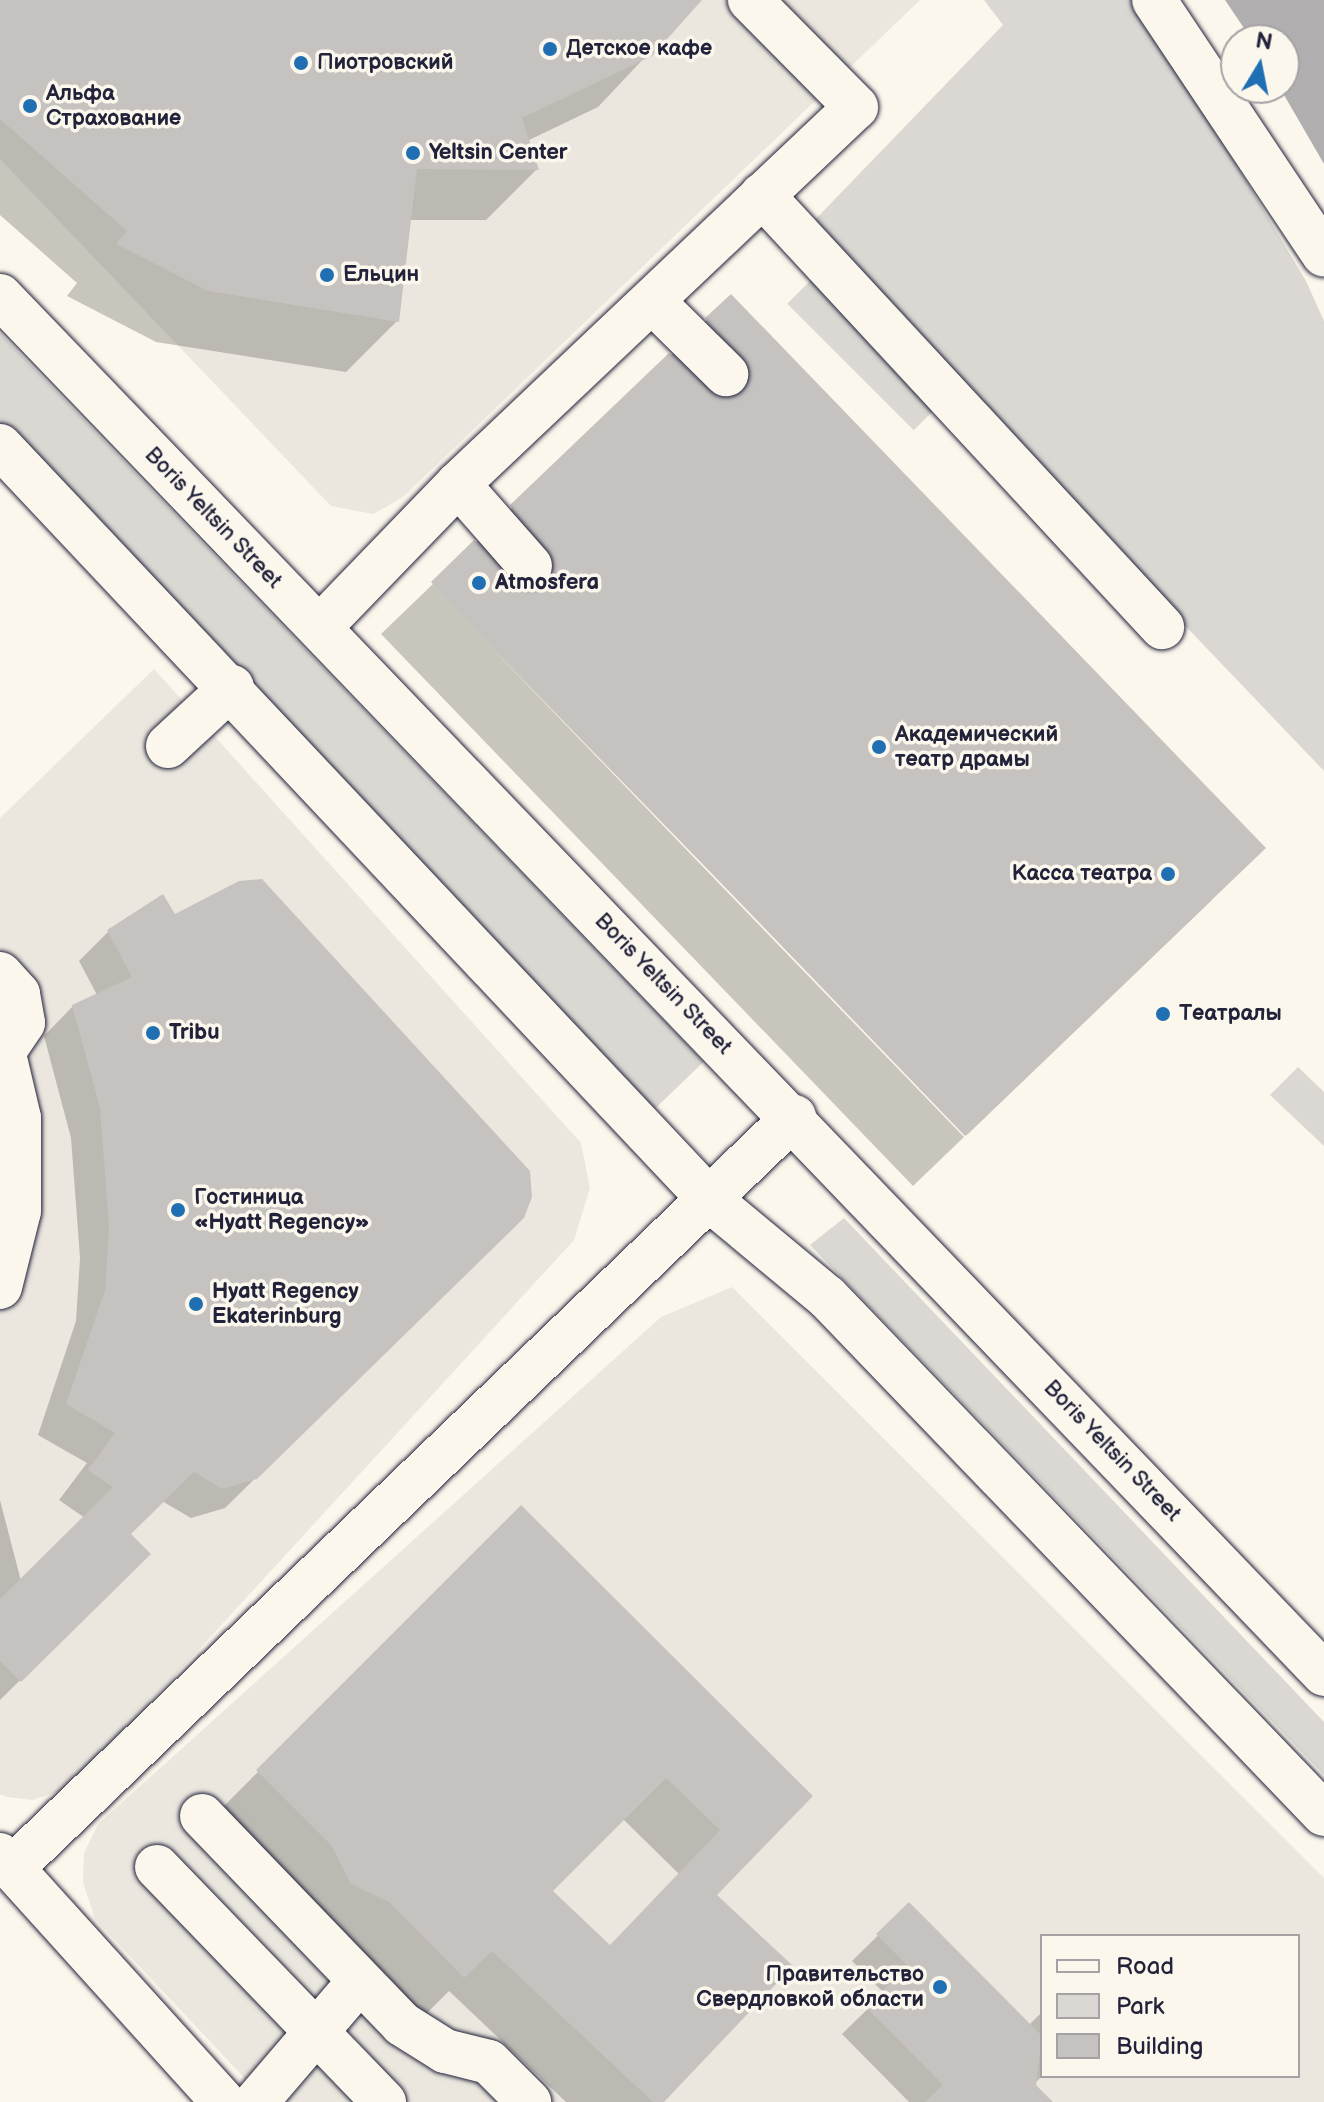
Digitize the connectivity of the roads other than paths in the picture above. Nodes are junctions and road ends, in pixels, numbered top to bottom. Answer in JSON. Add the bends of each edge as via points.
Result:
{"nodes":[{"id":1,"x":750,"y":0,"type":"edge"},
{"id":2,"x":1154,"y":0,"type":"edge"},
{"id":3,"x":762,"y":195,"type":"junction"},
{"id":4,"x":1324,"y":255,"type":"edge"},
{"id":5,"x":0,"y":296,"type":"edge"},
{"id":6,"x":653,"y":302,"type":"junction"},
{"id":7,"x":726,"y":374,"type":"dead end"},
{"id":8,"x":0,"y":446,"type":"edge"},
{"id":9,"x":458,"y":484,"type":"junction"},
{"id":10,"x":530,"y":566,"type":"dead end"},
{"id":11,"x":320,"y":627,"type":"junction"},
{"id":12,"x":1162,"y":627,"type":"dead end"},
{"id":13,"x":232,"y":687,"type":"junction"},
{"id":14,"x":168,"y":746,"type":"dead end"},
{"id":15,"x":0,"y":974,"type":"edge"},
{"id":16,"x":2,"y":1055,"type":"edge"},
{"id":17,"x":794,"y":1117,"type":"junction"},
{"id":18,"x":710,"y":1200,"type":"junction"},
{"id":19,"x":0,"y":1287,"type":"edge"},
{"id":20,"x":1324,"y":1674,"type":"edge"},
{"id":21,"x":1324,"y":1814,"type":"edge"},
{"id":22,"x":202,"y":1816,"type":"dead end"},
{"id":23,"x":6,"y":1861,"type":"edge"},
{"id":24,"x":157,"y":1867,"type":"dead end"},
{"id":25,"x":358,"y":1983,"type":"junction"},
{"id":26,"x":316,"y":2034,"type":"junction"},
{"id":27,"x":223,"y":2102,"type":"edge"},
{"id":28,"x":256,"y":2102,"type":"edge"},
{"id":29,"x":384,"y":2102,"type":"edge"},
{"id":30,"x":529,"y":2102,"type":"edge"}],
"edges":[{"from":1,"to":3,"type":"street","via":[[856,107]]},
{"from":2,"to":4,"type":"street"},
{"from":3,"to":6,"type":"street"},
{"from":3,"to":12,"type":"street"},
{"from":5,"to":11,"type":"street","name":"Boris Yeltsin Street"},
{"from":6,"to":7,"type":"street"},
{"from":6,"to":9,"type":"street"},
{"from":8,"to":13,"type":"street"},
{"from":9,"to":10,"type":"street"},
{"from":9,"to":11,"type":"street"},
{"from":11,"to":17,"type":"street","name":"Boris Yeltsin Street"},
{"from":13,"to":14,"type":"street"},
{"from":13,"to":18,"type":"street"},
{"from":15,"to":16,"type":"street","via":[[23,1008],[18,1038]]},
{"from":16,"to":19,"type":"street","via":[[19,1118],[19,1211]]},
{"from":17,"to":18,"type":"street"},
{"from":17,"to":20,"type":"street","name":"Boris Yeltsin Street"},
{"from":18,"to":21,"type":"street","via":[[827,1297]]},
{"from":18,"to":23,"type":"street"},
{"from":22,"to":25,"type":"street"},
{"from":23,"to":27,"type":"street"},
{"from":24,"to":26,"type":"street"},
{"from":25,"to":26,"type":"street"},
{"from":25,"to":30,"type":"street","via":[[445,2051],[489,2062]]},
{"from":26,"to":28,"type":"street"},
{"from":26,"to":29,"type":"street"}]}
